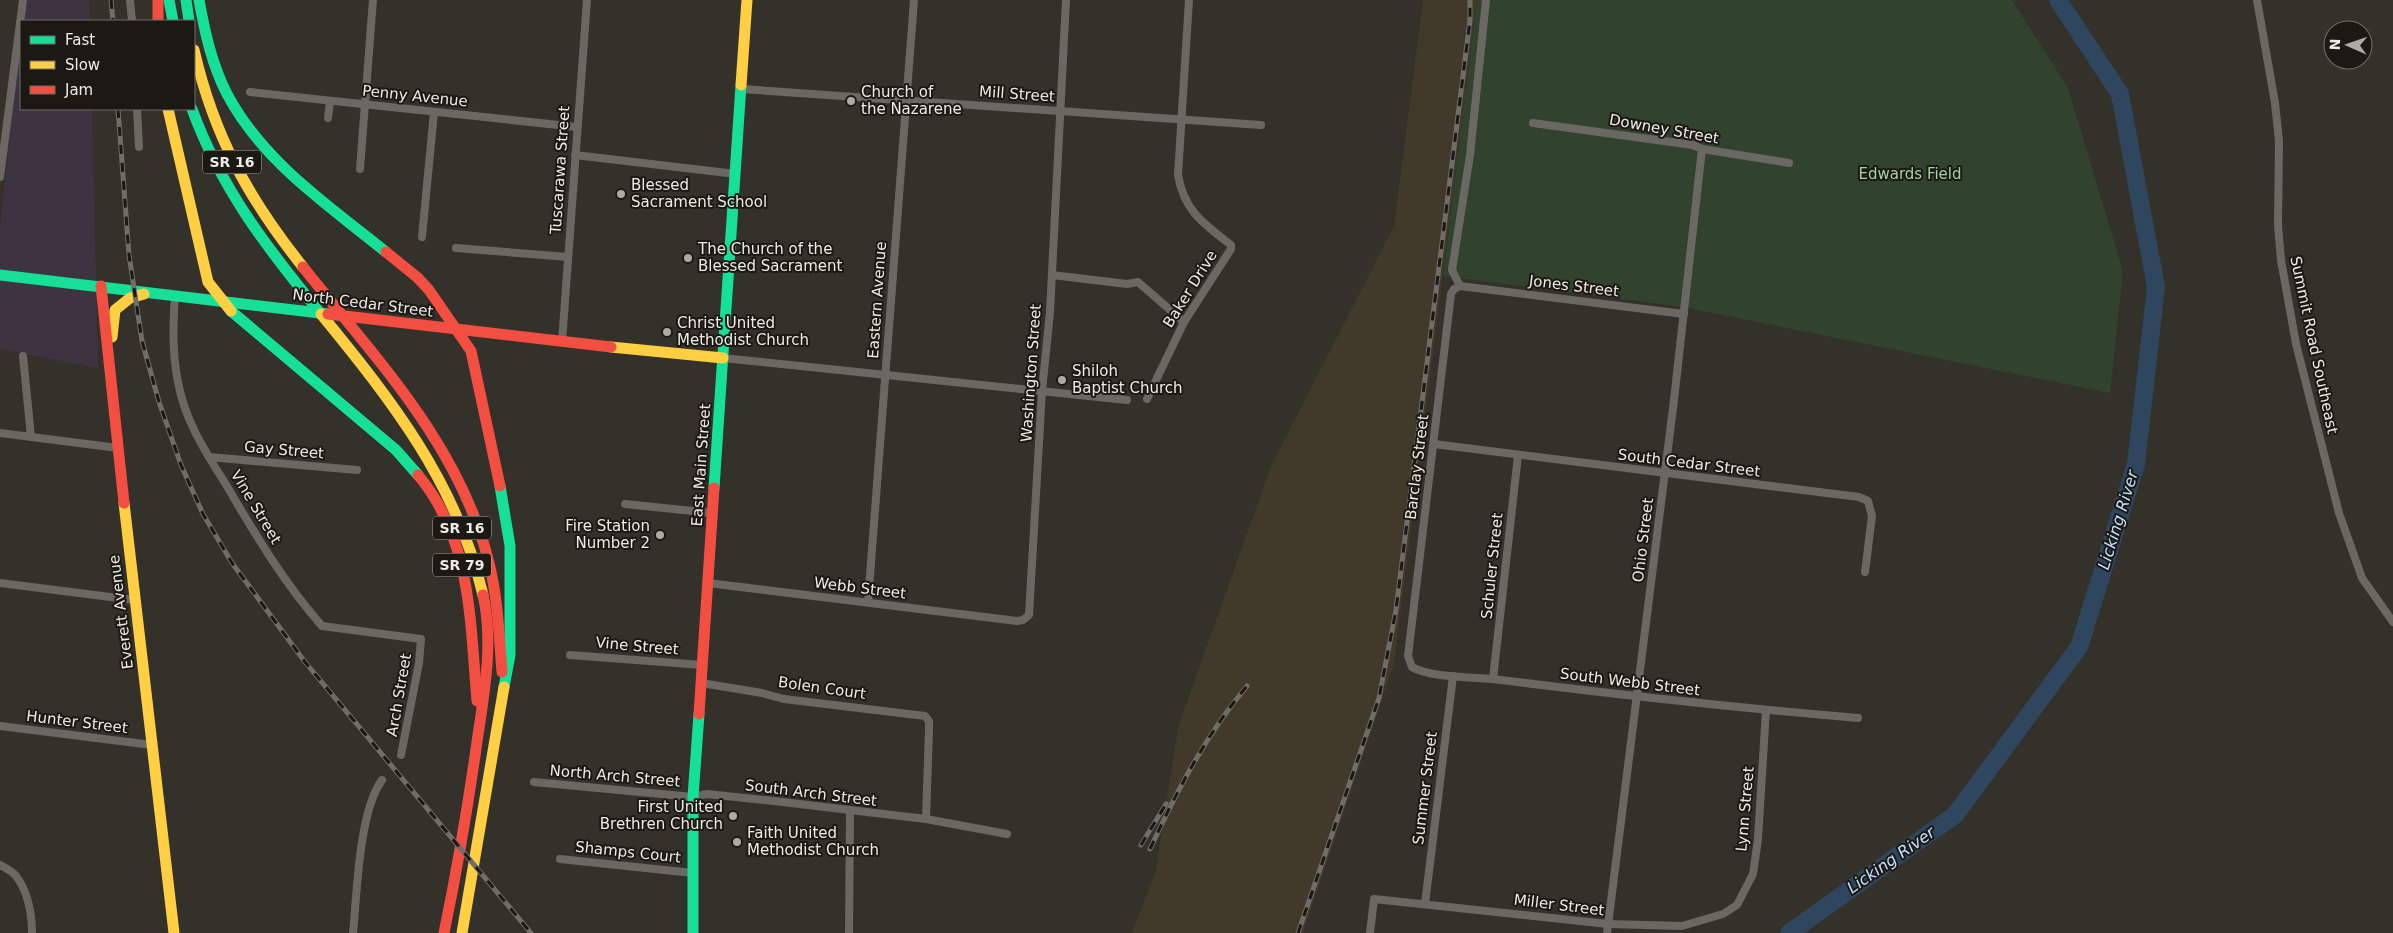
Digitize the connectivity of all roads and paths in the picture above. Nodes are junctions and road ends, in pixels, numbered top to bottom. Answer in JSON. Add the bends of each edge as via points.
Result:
{"nodes":[{"id":1,"x":23,"y":0,"type":"edge"},
{"id":2,"x":130,"y":0,"type":"edge"},
{"id":3,"x":158,"y":0,"type":"edge"},
{"id":4,"x":169,"y":0,"type":"edge"},
{"id":5,"x":186,"y":0,"type":"edge"},
{"id":6,"x":199,"y":0,"type":"edge"},
{"id":7,"x":373,"y":0,"type":"edge"},
{"id":8,"x":587,"y":0,"type":"edge"},
{"id":9,"x":747,"y":0,"type":"edge"},
{"id":10,"x":914,"y":0,"type":"edge"},
{"id":11,"x":1066,"y":0,"type":"edge"},
{"id":12,"x":1189,"y":0,"type":"edge"},
{"id":13,"x":1486,"y":0,"type":"edge"},
{"id":14,"x":2257,"y":0,"type":"edge"},
{"id":15,"x":132,"y":20,"type":"edge"},
{"id":16,"x":158,"y":20,"type":"edge"},
{"id":17,"x":173,"y":20,"type":"edge"},
{"id":18,"x":189,"y":20,"type":"edge"},
{"id":19,"x":195,"y":54,"type":"edge"},
{"id":20,"x":742,"y":89,"type":"junction"},
{"id":21,"x":250,"y":92,"type":"dead end"},
{"id":22,"x":906,"y":100,"type":"junction"},
{"id":23,"x":330,"y":101,"type":"junction"},
{"id":24,"x":365,"y":104,"type":"junction"},
{"id":25,"x":137,"y":110,"type":"edge"},
{"id":26,"x":168,"y":110,"type":"edge"},
{"id":27,"x":192,"y":110,"type":"edge"},
{"id":28,"x":1058,"y":111,"type":"junction"},
{"id":29,"x":434,"y":112,"type":"junction"},
{"id":30,"x":328,"y":118,"type":"dead end"},
{"id":31,"x":1182,"y":119,"type":"junction"},
{"id":32,"x":3,"y":121,"type":"edge"},
{"id":33,"x":1534,"y":123,"type":"dead end"},
{"id":34,"x":1262,"y":125,"type":"dead end"},
{"id":35,"x":577,"y":128,"type":"junction"},
{"id":36,"x":139,"y":147,"type":"dead end"},
{"id":37,"x":1702,"y":149,"type":"junction"},
{"id":38,"x":575,"y":155,"type":"junction"},
{"id":39,"x":1789,"y":163,"type":"dead end"},
{"id":40,"x":360,"y":169,"type":"dead end"},
{"id":41,"x":736,"y":174,"type":"junction"},
{"id":42,"x":0,"y":177,"type":"edge"},
{"id":43,"x":422,"y":237,"type":"dead end"},
{"id":44,"x":456,"y":248,"type":"dead end"},
{"id":45,"x":568,"y":258,"type":"junction"},
{"id":46,"x":0,"y":275,"type":"edge"},
{"id":47,"x":1052,"y":275,"type":"junction"},
{"id":48,"x":101,"y":286,"type":"junction"},
{"id":49,"x":1460,"y":286,"type":"junction"},
{"id":50,"x":154,"y":292,"type":"junction"},
{"id":51,"x":175,"y":295,"type":"junction"},
{"id":52,"x":223,"y":301,"type":"junction"},
{"id":53,"x":1684,"y":314,"type":"junction"},
{"id":54,"x":1184,"y":322,"type":"junction"},
{"id":55,"x":456,"y":330,"type":"junction"},
{"id":56,"x":562,"y":342,"type":"junction"},
{"id":57,"x":107,"y":350,"type":"junction"},
{"id":58,"x":23,"y":356,"type":"dead end"},
{"id":59,"x":723,"y":358,"type":"junction"},
{"id":60,"x":885,"y":375,"type":"junction"},
{"id":61,"x":1042,"y":391,"type":"junction"},
{"id":62,"x":1147,"y":398,"type":"dead end"},
{"id":63,"x":1126,"y":400,"type":"dead end"},
{"id":64,"x":0,"y":433,"type":"edge"},
{"id":65,"x":31,"y":437,"type":"junction"},
{"id":66,"x":1434,"y":444,"type":"junction"},
{"id":67,"x":118,"y":448,"type":"junction"},
{"id":68,"x":1518,"y":455,"type":"junction"},
{"id":69,"x":210,"y":458,"type":"junction"},
{"id":70,"x":357,"y":470,"type":"dead end"},
{"id":71,"x":1665,"y":474,"type":"junction"},
{"id":72,"x":625,"y":504,"type":"dead end"},
{"id":73,"x":712,"y":513,"type":"junction"},
{"id":74,"x":1865,"y":572,"type":"dead end"},
{"id":75,"x":0,"y":583,"type":"edge"},
{"id":76,"x":708,"y":583,"type":"junction"},
{"id":77,"x":134,"y":600,"type":"junction"},
{"id":78,"x":868,"y":602,"type":"junction"},
{"id":79,"x":1009,"y":620,"type":"joint"},
{"id":80,"x":2393,"y":622,"type":"edge"},
{"id":81,"x":421,"y":639,"type":"joint"},
{"id":82,"x":570,"y":655,"type":"dead end"},
{"id":83,"x":1408,"y":656,"type":"joint"},
{"id":84,"x":702,"y":665,"type":"junction"},
{"id":85,"x":1453,"y":676,"type":"junction"},
{"id":86,"x":1493,"y":679,"type":"junction"},
{"id":87,"x":701,"y":683,"type":"junction"},
{"id":88,"x":503,"y":691,"type":"junction"},
{"id":89,"x":1637,"y":697,"type":"junction"},
{"id":90,"x":1766,"y":710,"type":"junction"},
{"id":91,"x":1858,"y":718,"type":"dead end"},
{"id":92,"x":0,"y":726,"type":"edge"},
{"id":93,"x":480,"y":726,"type":"junction"},
{"id":94,"x":152,"y":745,"type":"junction"},
{"id":95,"x":400,"y":755,"type":"dead end"},
{"id":96,"x":382,"y":780,"type":"dead end"},
{"id":97,"x":534,"y":782,"type":"dead end"},
{"id":98,"x":693,"y":797,"type":"junction"},
{"id":99,"x":850,"y":811,"type":"junction"},
{"id":100,"x":926,"y":819,"type":"junction"},
{"id":101,"x":1006,"y":834,"type":"dead end"},
{"id":102,"x":560,"y":860,"type":"dead end"},
{"id":103,"x":0,"y":864,"type":"edge"},
{"id":104,"x":693,"y":873,"type":"junction"},
{"id":105,"x":1424,"y":904,"type":"junction"},
{"id":106,"x":1737,"y":905,"type":"joint"},
{"id":107,"x":1608,"y":929,"type":"edge"},
{"id":108,"x":32,"y":933,"type":"edge"},
{"id":109,"x":174,"y":933,"type":"edge"},
{"id":110,"x":353,"y":933,"type":"edge"},
{"id":111,"x":444,"y":933,"type":"edge"},
{"id":112,"x":462,"y":933,"type":"edge"},
{"id":113,"x":693,"y":933,"type":"edge"},
{"id":114,"x":849,"y":933,"type":"edge"},
{"id":115,"x":1370,"y":933,"type":"edge"}],
"edges":[{"from":1,"to":32,"type":"street"},
{"from":2,"to":15,"type":"street"},
{"from":3,"to":16,"type":"main road"},
{"from":4,"to":17,"type":"main road"},
{"from":5,"to":18,"type":"main road"},
{"from":6,"to":55,"type":"main road","via":[[217,72],[234,110],[249,132],[286,170],[418,278],[434,294]]},
{"from":7,"to":24,"type":"street"},
{"from":8,"to":35,"type":"street","name":"Tuscarawa Street"},
{"from":9,"to":20,"type":"main road","name":"East Main Street"},
{"from":10,"to":22,"type":"street","name":"Eastern Avenue"},
{"from":11,"to":28,"type":"street","name":"Washington Street"},
{"from":12,"to":31,"type":"street"},
{"from":13,"to":49,"type":"street","via":[[1470,154],[1452,270]]},
{"from":14,"to":80,"type":"street","name":"Summit Road Southeast","via":[[2275,103],[2279,141],[2281,260],[2296,344],[2339,513],[2362,578]]},
{"from":19,"to":88,"type":"main road","number":"SR 16","via":[[228,154],[251,194],[298,261],[424,419],[442,448],[478,528],[496,600]]},
{"from":20,"to":22,"type":"street","name":"Mill Street"},
{"from":20,"to":41,"type":"main road","name":"East Main Street"},
{"from":21,"to":23,"type":"street","name":"Penny Avenue"},
{"from":22,"to":28,"type":"street","name":"Mill Street"},
{"from":22,"to":60,"type":"street","name":"Eastern Avenue"},
{"from":23,"to":24,"type":"street","name":"Penny Avenue"},
{"from":23,"to":30,"type":"street"},
{"from":24,"to":29,"type":"street","name":"Penny Avenue"},
{"from":24,"to":40,"type":"street"},
{"from":25,"to":36,"type":"street"},
{"from":26,"to":52,"type":"main road","via":[[208,280]]},
{"from":27,"to":93,"type":"main road","number":"SR 16","via":[[208,152],[226,186],[279,262],[357,357],[428,454],[458,515],[484,602],[484,696]]},
{"from":28,"to":31,"type":"street","name":"Mill Street"},
{"from":28,"to":47,"type":"street","name":"Washington Street"},
{"from":29,"to":35,"type":"street","name":"Penny Avenue"},
{"from":29,"to":43,"type":"street"},
{"from":31,"to":34,"type":"street","name":"Mill Street"},
{"from":31,"to":54,"type":"street","name":"Baker Drive","via":[[1178,175],[1186,202],[1199,219],[1231,245],[1230,252]]},
{"from":32,"to":42,"type":"street"},
{"from":33,"to":37,"type":"street","name":"Downey Street","via":[[1693,144]]},
{"from":35,"to":38,"type":"street","name":"Tuscarawa Street"},
{"from":37,"to":39,"type":"street","name":"Downey Street"},
{"from":37,"to":53,"type":"street","name":"Ohio Street"},
{"from":38,"to":41,"type":"street"},
{"from":38,"to":45,"type":"street","name":"Tuscarawa Street"},
{"from":41,"to":59,"type":"main road","name":"East Main Street"},
{"from":44,"to":45,"type":"street"},
{"from":45,"to":56,"type":"street","name":"Tuscarawa Street"},
{"from":46,"to":48,"type":"main road","name":"North Cedar Street"},
{"from":47,"to":54,"type":"street","via":[[1127,284],[1138,282]]},
{"from":47,"to":61,"type":"street","name":"Washington Street"},
{"from":48,"to":50,"type":"main road","name":"North Cedar Street"},
{"from":48,"to":57,"type":"main road","name":"Everett Avenue"},
{"from":49,"to":53,"type":"street","name":"Jones Street"},
{"from":49,"to":66,"type":"street","name":"Barclay Street","via":[[1451,294]]},
{"from":50,"to":51,"type":"main road","name":"North Cedar Street"},
{"from":50,"to":57,"type":"main road","via":[[130,298],[115,310],[112,338]]},
{"from":51,"to":52,"type":"main road","name":"North Cedar Street"},
{"from":51,"to":69,"type":"street","name":"Vine Street","via":[[173,342],[178,382],[193,430]]},
{"from":52,"to":55,"type":"main road","name":"North Cedar Street"},
{"from":52,"to":93,"type":"main road","number":"SR 79","via":[[234,315],[396,450],[425,484],[450,528],[461,561],[468,592]]},
{"from":53,"to":71,"type":"street","name":"Ohio Street"},
{"from":54,"to":62,"type":"street","name":"Baker Drive"},
{"from":55,"to":56,"type":"main road","name":"North Cedar Street"},
{"from":55,"to":88,"type":"main road","number":"SR 79","via":[[468,343],[474,360],[506,515],[510,546],[510,655]]},
{"from":56,"to":59,"type":"main road","name":"North Cedar Street"},
{"from":57,"to":67,"type":"main road","name":"Everett Avenue"},
{"from":58,"to":65,"type":"street"},
{"from":59,"to":60,"type":"street"},
{"from":59,"to":73,"type":"main road","name":"East Main Street"},
{"from":60,"to":61,"type":"street"},
{"from":60,"to":78,"type":"street","name":"Eastern Avenue"},
{"from":61,"to":63,"type":"street"},
{"from":61,"to":79,"type":"street","name":"Washington Street","via":[[1030,610],[1023,620]]},
{"from":64,"to":65,"type":"street"},
{"from":65,"to":67,"type":"street"},
{"from":66,"to":68,"type":"street","name":"South Cedar Street"},
{"from":66,"to":83,"type":"street","name":"Barclay Street"},
{"from":67,"to":77,"type":"main road","name":"Everett Avenue"},
{"from":68,"to":71,"type":"street","name":"South Cedar Street"},
{"from":68,"to":86,"type":"street","name":"Schuler Street"},
{"from":69,"to":70,"type":"street","name":"Gay Street"},
{"from":69,"to":81,"type":"street","name":"Vine Street","via":[[275,565],[322,626]]},
{"from":71,"to":74,"type":"street","name":"South Cedar Street","via":[[1860,497],[1868,501],[1872,516]]},
{"from":71,"to":89,"type":"street","name":"Ohio Street"},
{"from":72,"to":73,"type":"street"},
{"from":73,"to":76,"type":"main road","name":"East Main Street"},
{"from":75,"to":77,"type":"street"},
{"from":76,"to":78,"type":"street","name":"Webb Street"},
{"from":76,"to":84,"type":"main road","name":"East Main Street"},
{"from":77,"to":94,"type":"main road","name":"Everett Avenue"},
{"from":78,"to":79,"type":"street","name":"Webb Street"},
{"from":81,"to":95,"type":"street","name":"Arch Street","via":[[405,744]]},
{"from":82,"to":84,"type":"street","name":"Vine Street"},
{"from":83,"to":85,"type":"street","name":"South Webb Street","via":[[1412,667],[1417,670]]},
{"from":84,"to":87,"type":"main road","name":"East Main Street"},
{"from":85,"to":86,"type":"street","name":"South Webb Street"},
{"from":85,"to":105,"type":"street","name":"Summer Street"},
{"from":86,"to":89,"type":"street","name":"South Webb Street"},
{"from":87,"to":98,"type":"main road","name":"East Main Street"},
{"from":87,"to":100,"type":"street","name":"Bolen Court","via":[[784,699],[921,715],[929,720]]},
{"from":88,"to":112,"type":"main road","number":"SR 16"},
{"from":89,"to":90,"type":"street","name":"South Webb Street"},
{"from":89,"to":107,"type":"street","name":"Ohio Street"},
{"from":90,"to":91,"type":"street","name":"South Webb Street"},
{"from":90,"to":106,"type":"street","name":"Lynn Street","via":[[1753,874]]},
{"from":92,"to":94,"type":"street","name":"Hunter Street"},
{"from":93,"to":111,"type":"main road","number":"SR 16"},
{"from":94,"to":109,"type":"main road","name":"Everett Avenue"},
{"from":96,"to":110,"type":"street","via":[[374,794],[366,824]]},
{"from":97,"to":98,"type":"street","name":"North Arch Street"},
{"from":98,"to":99,"type":"street","name":"South Arch Street","via":[[707,794]]},
{"from":98,"to":104,"type":"main road","name":"East Main Street"},
{"from":99,"to":100,"type":"street","name":"South Arch Street"},
{"from":99,"to":114,"type":"street"},
{"from":100,"to":101,"type":"street","name":"South Arch Street"},
{"from":102,"to":104,"type":"street","name":"Shamps Court"},
{"from":103,"to":108,"type":"street","via":[[16,875],[22,886]]},
{"from":104,"to":113,"type":"main road","name":"East Main Street"},
{"from":105,"to":107,"type":"street","name":"Miller Street"},
{"from":105,"to":115,"type":"street","name":"Miller Street","via":[[1374,899]]},
{"from":106,"to":107,"type":"street","name":"Miller Street","via":[[1723,914],[1682,926]]}]}
